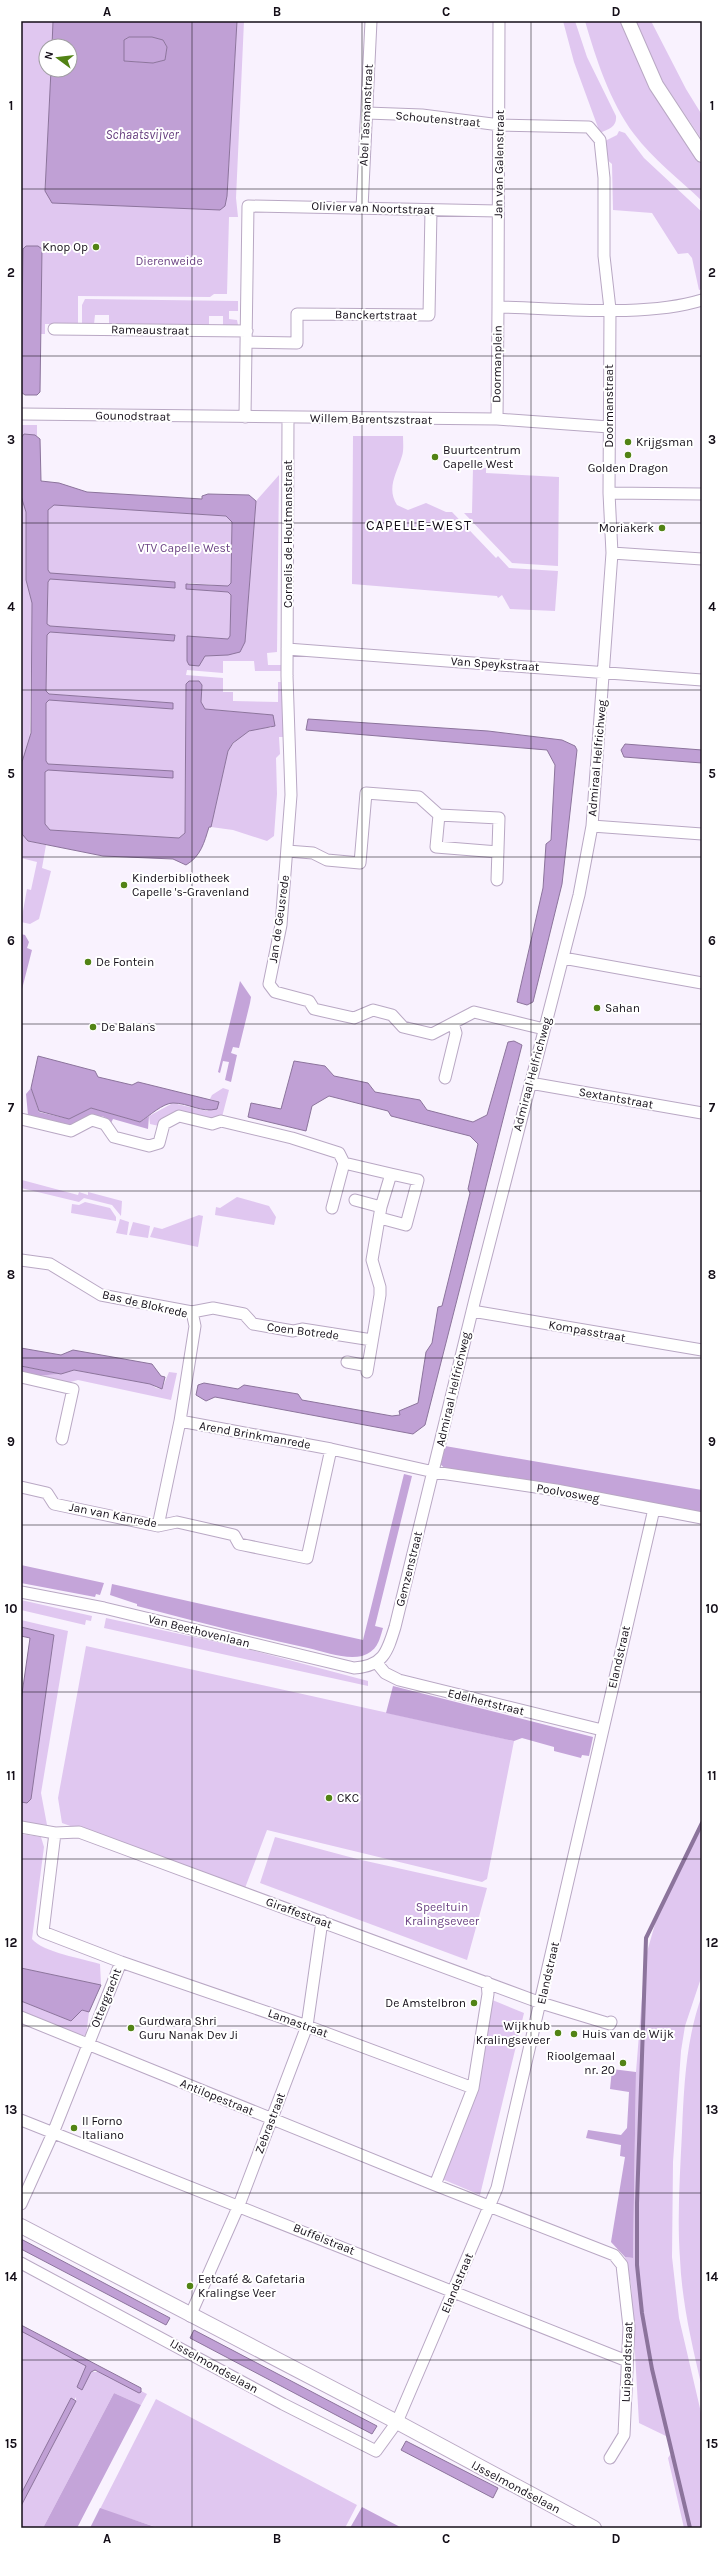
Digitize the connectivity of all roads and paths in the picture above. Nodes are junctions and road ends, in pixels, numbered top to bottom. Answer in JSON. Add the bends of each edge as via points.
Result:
{"nodes":[{"id":1,"x":371,"y":21,"type":"edge"},
{"id":2,"x":499,"y":21,"type":"edge"},
{"id":3,"x":628,"y":21,"type":"edge"},
{"id":4,"x":367,"y":113,"type":"junction"},
{"id":5,"x":500,"y":125,"type":"junction"},
{"id":6,"x":600,"y":140,"type":"joint"},
{"id":7,"x":702,"y":155,"type":"edge"},
{"id":8,"x":362,"y":208,"type":"junction"},
{"id":9,"x":431,"y":210,"type":"junction"},
{"id":10,"x":498,"y":211,"type":"junction"},
{"id":11,"x":702,"y":300,"type":"edge"},
{"id":12,"x":498,"y":307,"type":"junction"},
{"id":13,"x":610,"y":309,"type":"junction"},
{"id":14,"x":54,"y":328,"type":"dead end"},
{"id":15,"x":246,"y":331,"type":"junction"},
{"id":16,"x":246,"y":342,"type":"junction"},
{"id":17,"x":21,"y":414,"type":"edge"},
{"id":18,"x":245,"y":417,"type":"junction"},
{"id":19,"x":288,"y":418,"type":"junction"},
{"id":20,"x":497,"y":419,"type":"junction"},
{"id":21,"x":609,"y":427,"type":"junction"},
{"id":22,"x":609,"y":493,"type":"junction"},
{"id":23,"x":702,"y":494,"type":"edge"},
{"id":24,"x":612,"y":553,"type":"junction"},
{"id":25,"x":702,"y":559,"type":"edge"},
{"id":26,"x":288,"y":649,"type":"junction"},
{"id":27,"x":604,"y":673,"type":"junction"},
{"id":28,"x":702,"y":680,"type":"edge"},
{"id":29,"x":439,"y":815,"type":"junction"},
{"id":30,"x":592,"y":826,"type":"junction"},
{"id":31,"x":702,"y":834,"type":"edge"},
{"id":32,"x":287,"y":851,"type":"junction"},
{"id":33,"x":498,"y":852,"type":"junction"},
{"id":34,"x":497,"y":880,"type":"dead end"},
{"id":35,"x":563,"y":958,"type":"junction"},
{"id":36,"x":702,"y":983,"type":"edge"},
{"id":37,"x":452,"y":1023,"type":"junction"},
{"id":38,"x":544,"y":1029,"type":"junction"},
{"id":39,"x":444,"y":1078,"type":"dead end"},
{"id":40,"x":530,"y":1083,"type":"junction"},
{"id":41,"x":702,"y":1113,"type":"edge"},
{"id":42,"x":21,"y":1119,"type":"edge"},
{"id":43,"x":344,"y":1163,"type":"junction"},
{"id":44,"x":390,"y":1174,"type":"junction"},
{"id":45,"x":355,"y":1200,"type":"dead end"},
{"id":46,"x":381,"y":1207,"type":"junction"},
{"id":47,"x":332,"y":1208,"type":"dead end"},
{"id":48,"x":380,"y":1218,"type":"junction"},
{"id":49,"x":21,"y":1260,"type":"edge"},
{"id":50,"x":472,"y":1311,"type":"junction"},
{"id":51,"x":192,"y":1312,"type":"junction"},
{"id":52,"x":372,"y":1340,"type":"junction"},
{"id":53,"x":702,"y":1350,"type":"edge"},
{"id":54,"x":346,"y":1362,"type":"dead end"},
{"id":55,"x":21,"y":1377,"type":"edge"},
{"id":56,"x":180,"y":1421,"type":"junction"},
{"id":57,"x":62,"y":1439,"type":"dead end"},
{"id":58,"x":331,"y":1449,"type":"junction"},
{"id":59,"x":434,"y":1472,"type":"junction"},
{"id":60,"x":21,"y":1487,"type":"edge"},
{"id":61,"x":654,"y":1509,"type":"junction"},
{"id":62,"x":702,"y":1518,"type":"edge"},
{"id":63,"x":158,"y":1526,"type":"junction"},
{"id":64,"x":21,"y":1592,"type":"edge"},
{"id":65,"x":376,"y":1662,"type":"junction"},
{"id":66,"x":602,"y":1730,"type":"junction"},
{"id":67,"x":21,"y":1827,"type":"edge"},
{"id":68,"x":55,"y":1833,"type":"junction"},
{"id":69,"x":322,"y":1921,"type":"junction"},
{"id":70,"x":121,"y":1962,"type":"junction"},
{"id":71,"x":487,"y":1982,"type":"junction"},
{"id":72,"x":541,"y":2003,"type":"junction"},
{"id":73,"x":21,"y":2017,"type":"edge"},
{"id":74,"x":611,"y":2022,"type":"dead end"},
{"id":75,"x":306,"y":2026,"type":"junction"},
{"id":76,"x":88,"y":2045,"type":"junction"},
{"id":77,"x":473,"y":2088,"type":"junction"},
{"id":78,"x":272,"y":2119,"type":"junction"},
{"id":79,"x":21,"y":2120,"type":"edge"},
{"id":80,"x":53,"y":2133,"type":"junction"},
{"id":81,"x":435,"y":2185,"type":"junction"},
{"id":82,"x":21,"y":2204,"type":"edge"},
{"id":83,"x":239,"y":2205,"type":"junction"},
{"id":84,"x":489,"y":2205,"type":"junction"},
{"id":85,"x":21,"y":2226,"type":"edge"},
{"id":86,"x":21,"y":2263,"type":"edge"},
{"id":87,"x":455,"y":2291,"type":"junction"},
{"id":88,"x":190,"y":2316,"type":"junction"},
{"id":89,"x":627,"y":2360,"type":"junction"},
{"id":90,"x":397,"y":2422,"type":"junction"},
{"id":91,"x":610,"y":2458,"type":"dead end"},
{"id":92,"x":594,"y":2528,"type":"edge"}],
"edges":[{"from":1,"to":4,"type":"street","name":"Abel Tasmanstraat"},
{"from":2,"to":5,"type":"street","name":"Jan van Galenstraat"},
{"from":3,"to":7,"type":"street","via":[[656,85]]},
{"from":4,"to":5,"type":"street","name":"Schoutenstraat"},
{"from":4,"to":8,"type":"street","name":"Abel Tasmanstraat"},
{"from":5,"to":6,"type":"street","name":"Schoutenstraat","via":[[589,127]]},
{"from":5,"to":10,"type":"street","name":"Jan van Galenstraat"},
{"from":6,"to":13,"type":"street","name":"Doormanstraat","via":[[604,178],[604,256]]},
{"from":8,"to":9,"type":"street","name":"Olivier van Noortstraat"},
{"from":8,"to":15,"type":"street","name":"Olivier van Noortstraat","via":[[248,206]]},
{"from":9,"to":10,"type":"street","name":"Olivier van Noortstraat"},
{"from":9,"to":16,"type":"street","name":"Banckertstraat","via":[[429,315],[297,314],[297,343]]},
{"from":10,"to":12,"type":"street","name":"Jan van Galenstraat"},
{"from":11,"to":13,"type":"street","via":[[628,310]]},
{"from":12,"to":13,"type":"street"},
{"from":12,"to":20,"type":"street","name":"Doormanplein"},
{"from":13,"to":21,"type":"street","name":"Doormanstraat"},
{"from":14,"to":15,"type":"street","name":"Rameaustraat"},
{"from":15,"to":16,"type":"street"},
{"from":16,"to":18,"type":"street"},
{"from":17,"to":18,"type":"street","name":"Gounodstraat"},
{"from":18,"to":19,"type":"street","name":"Willem Barentszstraat"},
{"from":19,"to":20,"type":"street","name":"Willem Barentszstraat"},
{"from":19,"to":26,"type":"street","name":"Cornelis de Houtmanstraat"},
{"from":20,"to":21,"type":"street","name":"Doormanplein"},
{"from":21,"to":22,"type":"street","name":"Doormanstraat"},
{"from":22,"to":23,"type":"street"},
{"from":22,"to":24,"type":"street","name":"Doormanstraat"},
{"from":24,"to":25,"type":"street"},
{"from":24,"to":27,"type":"street","name":"Doormanstraat"},
{"from":26,"to":27,"type":"street","name":"Van Speykstraat"},
{"from":26,"to":32,"type":"street","name":"Jan de Geusrede","via":[[291,795]]},
{"from":27,"to":28,"type":"street","name":"Van Speykstraat"},
{"from":27,"to":30,"type":"street","name":"Admiraal Helfrichweg"},
{"from":29,"to":32,"type":"street","via":[[419,797],[366,794],[360,862],[327,860],[313,853]]},
{"from":29,"to":33,"type":"street","via":[[499,818]]},
{"from":29,"to":33,"type":"street","via":[[436,847]]},
{"from":30,"to":31,"type":"street"},
{"from":30,"to":35,"type":"street","name":"Admiraal Helfrichweg","via":[[579,895]]},
{"from":32,"to":37,"type":"street","name":"Jan de Geusrede","via":[[281,925],[269,984],[275,992],[309,1001],[314,1009],[350,1018],[370,1010],[392,1015],[403,1027],[432,1034]]},
{"from":33,"to":34,"type":"street"},
{"from":35,"to":36,"type":"street"},
{"from":35,"to":38,"type":"street","name":"Admiraal Helfrichweg"},
{"from":37,"to":38,"type":"street","name":"Jan de Geusrede","via":[[477,1012]]},
{"from":37,"to":39,"type":"street","via":[[456,1033]]},
{"from":38,"to":40,"type":"street","name":"Admiraal Helfrichweg"},
{"from":40,"to":41,"type":"street","name":"Sextantstraat"},
{"from":40,"to":50,"type":"street","name":"Admiraal Helfrichweg"},
{"from":42,"to":43,"type":"street","via":[[71,1131],[92,1120],[105,1124],[114,1137],[149,1146],[159,1143],[164,1124],[179,1116],[212,1124],[221,1121],[292,1138],[339,1154]]},
{"from":43,"to":44,"type":"street"},
{"from":43,"to":47,"type":"street"},
{"from":44,"to":46,"type":"street"},
{"from":44,"to":48,"type":"street","via":[[418,1180],[406,1225]]},
{"from":45,"to":46,"type":"street"},
{"from":46,"to":48,"type":"street"},
{"from":48,"to":52,"type":"street","via":[[372,1260],[380,1287]]},
{"from":49,"to":51,"type":"street","name":"Bas de Blokrede","via":[[50,1264],[101,1295]]},
{"from":50,"to":53,"type":"street","name":"Kompasstraat"},
{"from":50,"to":59,"type":"street","name":"Admiraal Helfrichweg"},
{"from":51,"to":52,"type":"street","name":"Coen Botrede","via":[[213,1308],[244,1314],[253,1324]]},
{"from":51,"to":56,"type":"street","name":"Bas de Blokrede","via":[[195,1326]]},
{"from":52,"to":54,"type":"street","via":[[367,1369]]},
{"from":55,"to":57,"type":"street","via":[[74,1389]]},
{"from":56,"to":58,"type":"street","name":"Arend Brinkmanrede"},
{"from":56,"to":63,"type":"street"},
{"from":58,"to":59,"type":"street","name":"Arend Brinkmanrede"},
{"from":58,"to":63,"type":"street","name":"Jan van Kanrede","via":[[307,1558],[239,1544],[234,1535],[181,1523]]},
{"from":59,"to":61,"type":"street","name":"Poolvosweg","via":[[556,1490]]},
{"from":59,"to":65,"type":"street","name":"Gemzenstraat","via":[[395,1628],[388,1649]]},
{"from":60,"to":63,"type":"street","name":"Jan van Kanrede","via":[[47,1493],[54,1504]]},
{"from":61,"to":62,"type":"street","name":"Poolvosweg"},
{"from":61,"to":66,"type":"street","name":"Elandstraat"},
{"from":64,"to":65,"type":"street","name":"Van Beethovenlaan","via":[[104,1608],[354,1668]]},
{"from":65,"to":66,"type":"street","name":"Edelhertstraat","via":[[385,1673],[400,1680]]},
{"from":66,"to":72,"type":"street","name":"Elandstraat"},
{"from":67,"to":68,"type":"street","name":"Giraffestraat"},
{"from":68,"to":69,"type":"street","name":"Giraffestraat","via":[[79,1832]]},
{"from":68,"to":70,"type":"street","name":"Ottergracht","via":[[43,1932]]},
{"from":69,"to":71,"type":"street","name":"Giraffestraat"},
{"from":69,"to":75,"type":"street","name":"Zebrastraat"},
{"from":70,"to":75,"type":"street","name":"Lamastraat"},
{"from":70,"to":76,"type":"street","name":"Ottergracht"},
{"from":71,"to":72,"type":"street","name":"Giraffestraat"},
{"from":71,"to":77,"type":"street","via":[[488,1994]]},
{"from":72,"to":74,"type":"street","name":"Giraffestraat","via":[[610,2024]]},
{"from":72,"to":84,"type":"street","name":"Elandstraat","via":[[497,2188]]},
{"from":73,"to":76,"type":"street"},
{"from":75,"to":77,"type":"street","name":"Lamastraat"},
{"from":75,"to":78,"type":"street","name":"Zebrastraat"},
{"from":76,"to":78,"type":"street","name":"Antilopestraat"},
{"from":76,"to":80,"type":"street","name":"Ottergracht"},
{"from":77,"to":81,"type":"street"},
{"from":78,"to":81,"type":"street","name":"Antilopestraat"},
{"from":78,"to":83,"type":"street","name":"Zebrastraat"},
{"from":79,"to":80,"type":"street","name":"Buffelstraat"},
{"from":80,"to":82,"type":"street","name":"Ottergracht"},
{"from":80,"to":83,"type":"street","name":"Buffelstraat"},
{"from":81,"to":84,"type":"street","name":"Antilopestraat"},
{"from":83,"to":87,"type":"street","name":"Buffelstraat"},
{"from":83,"to":88,"type":"street","name":"Zebrastraat"},
{"from":84,"to":87,"type":"street","name":"Elandstraat"},
{"from":84,"to":89,"type":"street","name":"Luipaardstraat","via":[[619,2259],[629,2327]]},
{"from":85,"to":88,"type":"street","name":"IJsselmondselaan"},
{"from":86,"to":90,"type":"street","name":"IJsselmondselaan","via":[[376,2451]]},
{"from":87,"to":89,"type":"street","name":"Buffelstraat"},
{"from":87,"to":90,"type":"street","name":"Elandstraat"},
{"from":88,"to":90,"type":"street","name":"IJsselmondselaan"},
{"from":89,"to":91,"type":"street","name":"Luipaardstraat","via":[[624,2435]]},
{"from":90,"to":92,"type":"street","name":"IJsselmondselaan"}]}
